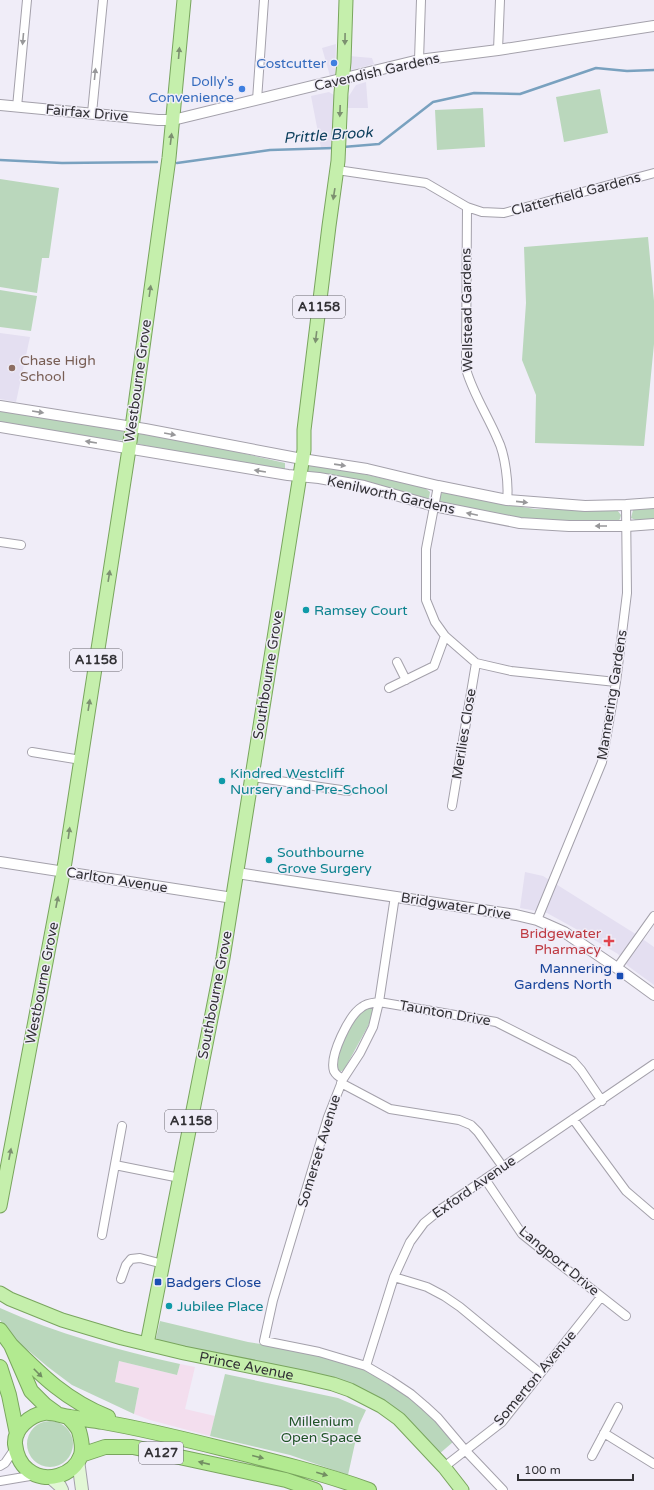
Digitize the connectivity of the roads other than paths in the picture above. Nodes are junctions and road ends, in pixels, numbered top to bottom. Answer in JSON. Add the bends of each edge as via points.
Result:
{"nodes":[{"id":1,"x":27,"y":0,"type":"edge"},
{"id":2,"x":103,"y":0,"type":"edge"},
{"id":3,"x":184,"y":0,"type":"edge"},
{"id":4,"x":264,"y":0,"type":"edge"},
{"id":5,"x":346,"y":0,"type":"edge"},
{"id":6,"x":421,"y":0,"type":"edge"},
{"id":7,"x":500,"y":0,"type":"edge"},
{"id":8,"x":654,"y":26,"type":"edge"},
{"id":9,"x":498,"y":50,"type":"junction"},
{"id":10,"x":419,"y":60,"type":"junction"},
{"id":11,"x":342,"y":79,"type":"junction"},
{"id":12,"x":257,"y":100,"type":"junction"},
{"id":13,"x":0,"y":105,"type":"edge"},
{"id":14,"x":16,"y":107,"type":"junction"},
{"id":15,"x":92,"y":113,"type":"junction"},
{"id":16,"x":173,"y":120,"type":"junction"},
{"id":17,"x":338,"y":170,"type":"junction"},
{"id":18,"x":654,"y":173,"type":"edge"},
{"id":19,"x":467,"y":207,"type":"junction"},
{"id":20,"x":0,"y":406,"type":"edge"},
{"id":21,"x":0,"y":427,"type":"edge"},
{"id":22,"x":131,"y":430,"type":"junction"},
{"id":23,"x":231,"y":445,"type":"junction"},
{"id":24,"x":129,"y":449,"type":"junction"},
{"id":25,"x":187,"y":459,"type":"junction"},
{"id":26,"x":302,"y":459,"type":"junction"},
{"id":27,"x":299,"y":475,"type":"junction"},
{"id":28,"x":438,"y":486,"type":"junction"},
{"id":29,"x":507,"y":500,"type":"junction"},
{"id":30,"x":654,"y":503,"type":"edge"},
{"id":31,"x":626,"y":505,"type":"junction"},
{"id":32,"x":434,"y":506,"type":"junction"},
{"id":33,"x":654,"y":524,"type":"edge"},
{"id":34,"x":627,"y":526,"type":"junction"},
{"id":35,"x":0,"y":542,"type":"edge"},
{"id":36,"x":21,"y":545,"type":"dead end"},
{"id":37,"x":445,"y":636,"type":"junction"},
{"id":38,"x":397,"y":662,"type":"dead end"},
{"id":39,"x":476,"y":663,"type":"junction"},
{"id":40,"x":406,"y":680,"type":"junction"},
{"id":41,"x":616,"y":682,"type":"junction"},
{"id":42,"x":389,"y":688,"type":"dead end"},
{"id":43,"x":32,"y":752,"type":"dead end"},
{"id":44,"x":81,"y":760,"type":"junction"},
{"id":45,"x":252,"y":777,"type":"junction"},
{"id":46,"x":348,"y":791,"type":"dead end"},
{"id":47,"x":452,"y":806,"type":"dead end"},
{"id":48,"x":0,"y":862,"type":"edge"},
{"id":49,"x":63,"y":872,"type":"junction"},
{"id":50,"x":237,"y":873,"type":"junction"},
{"id":51,"x":395,"y":896,"type":"junction"},
{"id":52,"x":233,"y":898,"type":"junction"},
{"id":53,"x":654,"y":916,"type":"edge"},
{"id":54,"x":537,"y":920,"type":"junction"},
{"id":55,"x":618,"y":968,"type":"junction"},
{"id":56,"x":654,"y":995,"type":"edge"},
{"id":57,"x":379,"y":1002,"type":"junction"},
{"id":58,"x":654,"y":1064,"type":"edge"},
{"id":59,"x":342,"y":1081,"type":"junction"},
{"id":60,"x":602,"y":1101,"type":"junction"},
{"id":61,"x":573,"y":1119,"type":"junction"},
{"id":62,"x":122,"y":1126,"type":"dead end"},
{"id":63,"x":115,"y":1165,"type":"junction"},
{"id":64,"x":503,"y":1167,"type":"junction"},
{"id":65,"x":180,"y":1178,"type":"junction"},
{"id":66,"x":485,"y":1179,"type":"junction"},
{"id":67,"x":0,"y":1206,"type":"edge"},
{"id":68,"x":654,"y":1216,"type":"edge"},
{"id":69,"x":102,"y":1235,"type":"dead end"},
{"id":70,"x":163,"y":1264,"type":"junction"},
{"id":71,"x":394,"y":1277,"type":"junction"},
{"id":72,"x":121,"y":1279,"type":"dead end"},
{"id":73,"x":0,"y":1293,"type":"edge"},
{"id":74,"x":602,"y":1297,"type":"junction"},
{"id":75,"x":626,"y":1316,"type":"dead end"},
{"id":76,"x":0,"y":1330,"type":"edge"},
{"id":77,"x":147,"y":1344,"type":"junction"},
{"id":78,"x":11,"y":1345,"type":"junction"},
{"id":79,"x":366,"y":1366,"type":"junction"},
{"id":80,"x":0,"y":1367,"type":"edge"},
{"id":81,"x":540,"y":1373,"type":"junction"},
{"id":82,"x":618,"y":1407,"type":"dead end"},
{"id":83,"x":62,"y":1415,"type":"junction"},
{"id":84,"x":138,"y":1428,"type":"junction"},
{"id":85,"x":604,"y":1433,"type":"junction"},
{"id":86,"x":16,"y":1441,"type":"junction"},
{"id":87,"x":465,"y":1450,"type":"junction"},
{"id":88,"x":592,"y":1456,"type":"dead end"},
{"id":89,"x":80,"y":1457,"type":"junction"},
{"id":90,"x":654,"y":1464,"type":"edge"},
{"id":91,"x":0,"y":1466,"type":"edge"},
{"id":92,"x":444,"y":1467,"type":"junction"},
{"id":93,"x":43,"y":1476,"type":"junction"},
{"id":94,"x":0,"y":1481,"type":"edge"},
{"id":95,"x":62,"y":1490,"type":"edge"},
{"id":96,"x":82,"y":1490,"type":"edge"},
{"id":97,"x":315,"y":1490,"type":"edge"},
{"id":98,"x":369,"y":1490,"type":"edge"},
{"id":99,"x":462,"y":1490,"type":"edge"},
{"id":100,"x":503,"y":1490,"type":"edge"}],
"edges":[{"from":1,"to":14,"type":"street","one_way":true},
{"from":15,"to":2,"type":"street","one_way":true},
{"from":16,"to":3,"type":"main road","name":"Westbourne Grove","number":"A1158","one_way":true},
{"from":4,"to":12,"type":"street"},
{"from":5,"to":11,"type":"main road","name":"Southbourne Grove","number":"A1158","one_way":true},
{"from":6,"to":10,"type":"street"},
{"from":7,"to":9,"type":"street"},
{"from":8,"to":9,"type":"street","name":"Cavendish Gardens"},
{"from":9,"to":10,"type":"street","name":"Cavendish Gardens"},
{"from":10,"to":11,"type":"street","name":"Cavendish Gardens"},
{"from":11,"to":12,"type":"street","name":"Cavendish Gardens"},
{"from":11,"to":17,"type":"main road","name":"Southbourne Grove","number":"A1158","one_way":true},
{"from":12,"to":16,"type":"street","name":"Cavendish Gardens"},
{"from":13,"to":14,"type":"street","name":"Fairfax Drive"},
{"from":14,"to":15,"type":"street","name":"Fairfax Drive"},
{"from":15,"to":16,"type":"street","name":"Fairfax Drive"},
{"from":22,"to":16,"type":"main road","name":"Westbourne Grove","number":"A1158","one_way":true},
{"from":17,"to":19,"type":"street","name":"Clatterfield Gardens","via":[[426,183]]},
{"from":17,"to":26,"type":"main road","name":"Southbourne Grove","number":"A1158","one_way":true,"via":[[328,233]]},
{"from":18,"to":19,"type":"street","name":"Clatterfield Gardens","via":[[504,213],[482,212]]},
{"from":19,"to":29,"type":"street","name":"Wellstead Gardens","via":[[466,369],[474,392],[499,441],[508,479]]},
{"from":20,"to":22,"type":"street","name":"Kenilworth Gardens","one_way":true},
{"from":24,"to":21,"type":"street","name":"Kenilworth Gardens","one_way":true},
{"from":22,"to":23,"type":"street","name":"Kenilworth Gardens","one_way":true},
{"from":22,"to":24,"type":"main road","name":"Westbourne Grove","number":"A1158"},
{"from":22,"to":25,"type":"street","via":[[133,442],[136,444]]},
{"from":23,"to":26,"type":"street","name":"Kenilworth Gardens"},
{"from":23,"to":27,"type":"street","via":[[295,464],[299,469]]},
{"from":24,"to":25,"type":"street","name":"Kenilworth Gardens"},
{"from":44,"to":24,"type":"main road","name":"Westbourne Grove","number":"A1158","one_way":true},
{"from":27,"to":25,"type":"street","name":"Kenilworth Gardens","one_way":true},
{"from":26,"to":27,"type":"main road","name":"Southbourne Grove","number":"A1158"},
{"from":26,"to":28,"type":"street","name":"Kenilworth Gardens","one_way":true,"via":[[367,469]]},
{"from":27,"to":32,"type":"street","name":"Kenilworth Gardens","via":[[364,486]]},
{"from":27,"to":45,"type":"main road","name":"Southbourne Grove","number":"A1158"},
{"from":28,"to":29,"type":"street","name":"Kenilworth Gardens"},
{"from":28,"to":32,"type":"street"},
{"from":29,"to":31,"type":"street","name":"Kenilworth Gardens","one_way":true,"via":[[585,506]]},
{"from":30,"to":31,"type":"street","name":"Kenilworth Gardens"},
{"from":31,"to":34,"type":"street","name":"Mannering Gardens"},
{"from":34,"to":32,"type":"street","name":"Kenilworth Gardens","one_way":true,"via":[[520,523]]},
{"from":32,"to":37,"type":"street","via":[[426,549],[426,600],[435,622]]},
{"from":33,"to":34,"type":"street","name":"Kenilworth Gardens"},
{"from":34,"to":41,"type":"street","name":"Mannering Gardens","via":[[627,593]]},
{"from":35,"to":36,"type":"street"},
{"from":37,"to":39,"type":"street"},
{"from":37,"to":40,"type":"street","via":[[434,666]]},
{"from":38,"to":40,"type":"street"},
{"from":39,"to":41,"type":"street","via":[[511,671]]},
{"from":39,"to":47,"type":"street","name":"Merilies Close"},
{"from":40,"to":42,"type":"street"},
{"from":41,"to":54,"type":"street","name":"Mannering Gardens","via":[[602,762]]},
{"from":43,"to":44,"type":"street"},
{"from":49,"to":44,"type":"main road","name":"Westbourne Grove","number":"A1158","one_way":true},
{"from":45,"to":46,"type":"street"},
{"from":45,"to":50,"type":"main road","name":"Southbourne Grove","number":"A1158"},
{"from":48,"to":49,"type":"street","name":"Carlton Avenue"},
{"from":49,"to":52,"type":"street","name":"Carlton Avenue"},
{"from":67,"to":49,"type":"main road","name":"Westbourne Grove","number":"A1158","one_way":true},
{"from":50,"to":51,"type":"street","name":"Bridgwater Drive"},
{"from":50,"to":52,"type":"main road","name":"Southbourne Grove","number":"A1158"},
{"from":51,"to":54,"type":"street","name":"Bridgwater Drive"},
{"from":51,"to":57,"type":"street","name":"Somerset Avenue"},
{"from":52,"to":65,"type":"main road","name":"Southbourne Grove","number":"A1158"},
{"from":53,"to":55,"type":"street"},
{"from":54,"to":55,"type":"street","name":"Bridgwater Drive","via":[[564,932]]},
{"from":55,"to":56,"type":"street","name":"Bridgwater Drive"},
{"from":57,"to":59,"type":"street","name":"Somerset Avenue","via":[[373,1027]]},
{"from":57,"to":59,"type":"street","via":[[361,1007],[339,1042],[334,1072]]},
{"from":57,"to":60,"type":"street","name":"Taunton Drive","via":[[496,1022],[572,1061]]},
{"from":58,"to":60,"type":"street","name":"Exford Avenue"},
{"from":59,"to":64,"type":"street","via":[[390,1108],[459,1120],[471,1125]]},
{"from":59,"to":79,"type":"street","name":"Somerset Avenue","via":[[328,1116],[273,1300],[264,1340]]},
{"from":60,"to":61,"type":"street","name":"Exford Avenue"},
{"from":61,"to":64,"type":"street","name":"Exford Avenue"},
{"from":61,"to":68,"type":"street","via":[[626,1191]]},
{"from":62,"to":63,"type":"street"},
{"from":63,"to":65,"type":"street"},
{"from":63,"to":69,"type":"street"},
{"from":64,"to":66,"type":"street","name":"Exford Avenue"},
{"from":65,"to":70,"type":"main road","name":"Southbourne Grove","number":"A1158"},
{"from":66,"to":71,"type":"street","name":"Exford Avenue","via":[[441,1208],[424,1223],[410,1242]]},
{"from":66,"to":74,"type":"street","name":"Langport Drive","via":[[522,1234]]},
{"from":70,"to":72,"type":"street","via":[[140,1258],[131,1259],[126,1264]]},
{"from":70,"to":77,"type":"main road","name":"Southbourne Grove","number":"A1158"},
{"from":71,"to":79,"type":"street","name":"Exford Avenue"},
{"from":71,"to":81,"type":"street","via":[[427,1287],[444,1296]]},
{"from":73,"to":77,"type":"main road","name":"Prince Avenue","via":[[62,1320]]},
{"from":74,"to":75,"type":"street","name":"Langport Drive"},
{"from":74,"to":81,"type":"street","name":"Somerton Avenue"},
{"from":76,"to":78,"type":"highway","number":"A127"},
{"from":77,"to":92,"type":"main road","name":"Prince Avenue","via":[[303,1377],[350,1390],[381,1406],[399,1419]]},
{"from":78,"to":83,"type":"highway","number":"A127","via":[[31,1391]]},
{"from":78,"to":84,"type":"highway","number":"A127","one_way":true,"via":[[45,1380],[67,1396],[91,1410]]},
{"from":79,"to":87,"type":"street","via":[[406,1390],[425,1406]]},
{"from":80,"to":86,"type":"highway","via":[[9,1395]]},
{"from":81,"to":87,"type":"street","name":"Somerton Avenue","via":[[502,1422]]},
{"from":82,"to":85,"type":"street"},
{"from":83,"to":84,"type":"highway","number":"A127"},
{"from":83,"to":86,"type":"highway","via":[[42,1413],[31,1418],[22,1425]]},
{"from":83,"to":89,"type":"highway","via":[[78,1430],[82,1446]]},
{"from":84,"to":98,"type":"highway","number":"A127","one_way":true,"via":[[284,1464]]},
{"from":85,"to":88,"type":"street"},
{"from":85,"to":90,"type":"street"},
{"from":86,"to":91,"type":"street","via":[[8,1460]]},
{"from":86,"to":93,"type":"highway","via":[[22,1463],[28,1470]]},
{"from":87,"to":92,"type":"street","name":"Somerton Avenue"},
{"from":87,"to":100,"type":"street"},
{"from":89,"to":93,"type":"highway","via":[[66,1473],[59,1476]]},
{"from":89,"to":96,"type":"main road"},
{"from":97,"to":89,"type":"highway","number":"A127","one_way":true,"via":[[286,1480],[132,1447],[105,1447]]},
{"from":92,"to":99,"type":"main road","name":"Prince Avenue"},
{"from":93,"to":94,"type":"street"},
{"from":93,"to":95,"type":"main road","via":[[60,1486]]}]}
